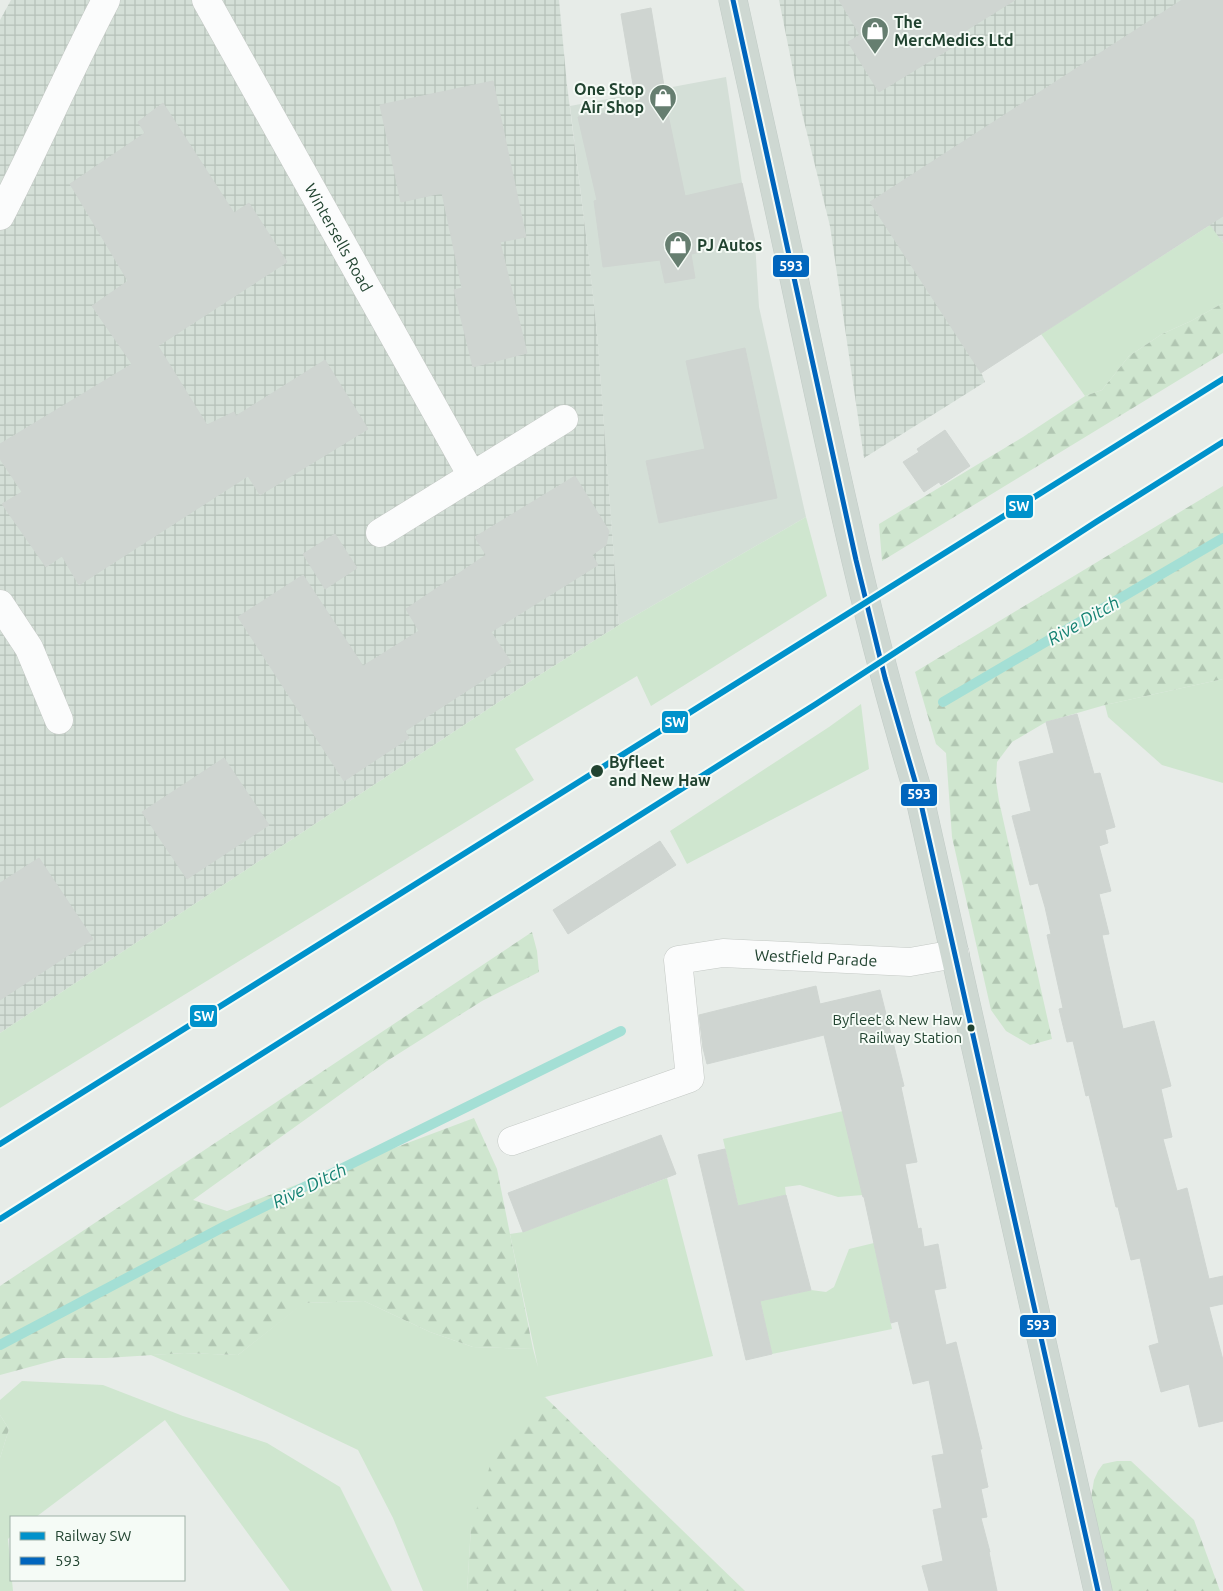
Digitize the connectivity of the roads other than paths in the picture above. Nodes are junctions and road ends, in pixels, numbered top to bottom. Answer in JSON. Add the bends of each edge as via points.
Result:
{"nodes":[{"id":1,"x":106,"y":0,"type":"edge"},
{"id":2,"x":206,"y":0,"type":"edge"},
{"id":3,"x":733,"y":0,"type":"edge"},
{"id":4,"x":0,"y":216,"type":"edge"},
{"id":5,"x":564,"y":419,"type":"dead end"},
{"id":6,"x":472,"y":476,"type":"junction"},
{"id":7,"x":380,"y":533,"type":"dead end"},
{"id":8,"x":0,"y":604,"type":"edge"},
{"id":9,"x":59,"y":720,"type":"dead end"},
{"id":10,"x":955,"y":954,"type":"junction"},
{"id":11,"x":512,"y":1141,"type":"dead end"},
{"id":12,"x":1098,"y":1591,"type":"edge"}],
"edges":[{"from":1,"to":4,"type":"street"},
{"from":2,"to":6,"type":"street","name":"Wintersells Road"},
{"from":3,"to":10,"type":"main road","via":[[839,491],[889,693],[919,795]]},
{"from":5,"to":6,"type":"street"},
{"from":6,"to":7,"type":"street"},
{"from":8,"to":9,"type":"street","via":[[29,648]]},
{"from":10,"to":11,"type":"street","name":"Westfield Parade","via":[[910,962],[723,953],[678,960],[690,1078]]},
{"from":10,"to":12,"type":"main road"}]}
